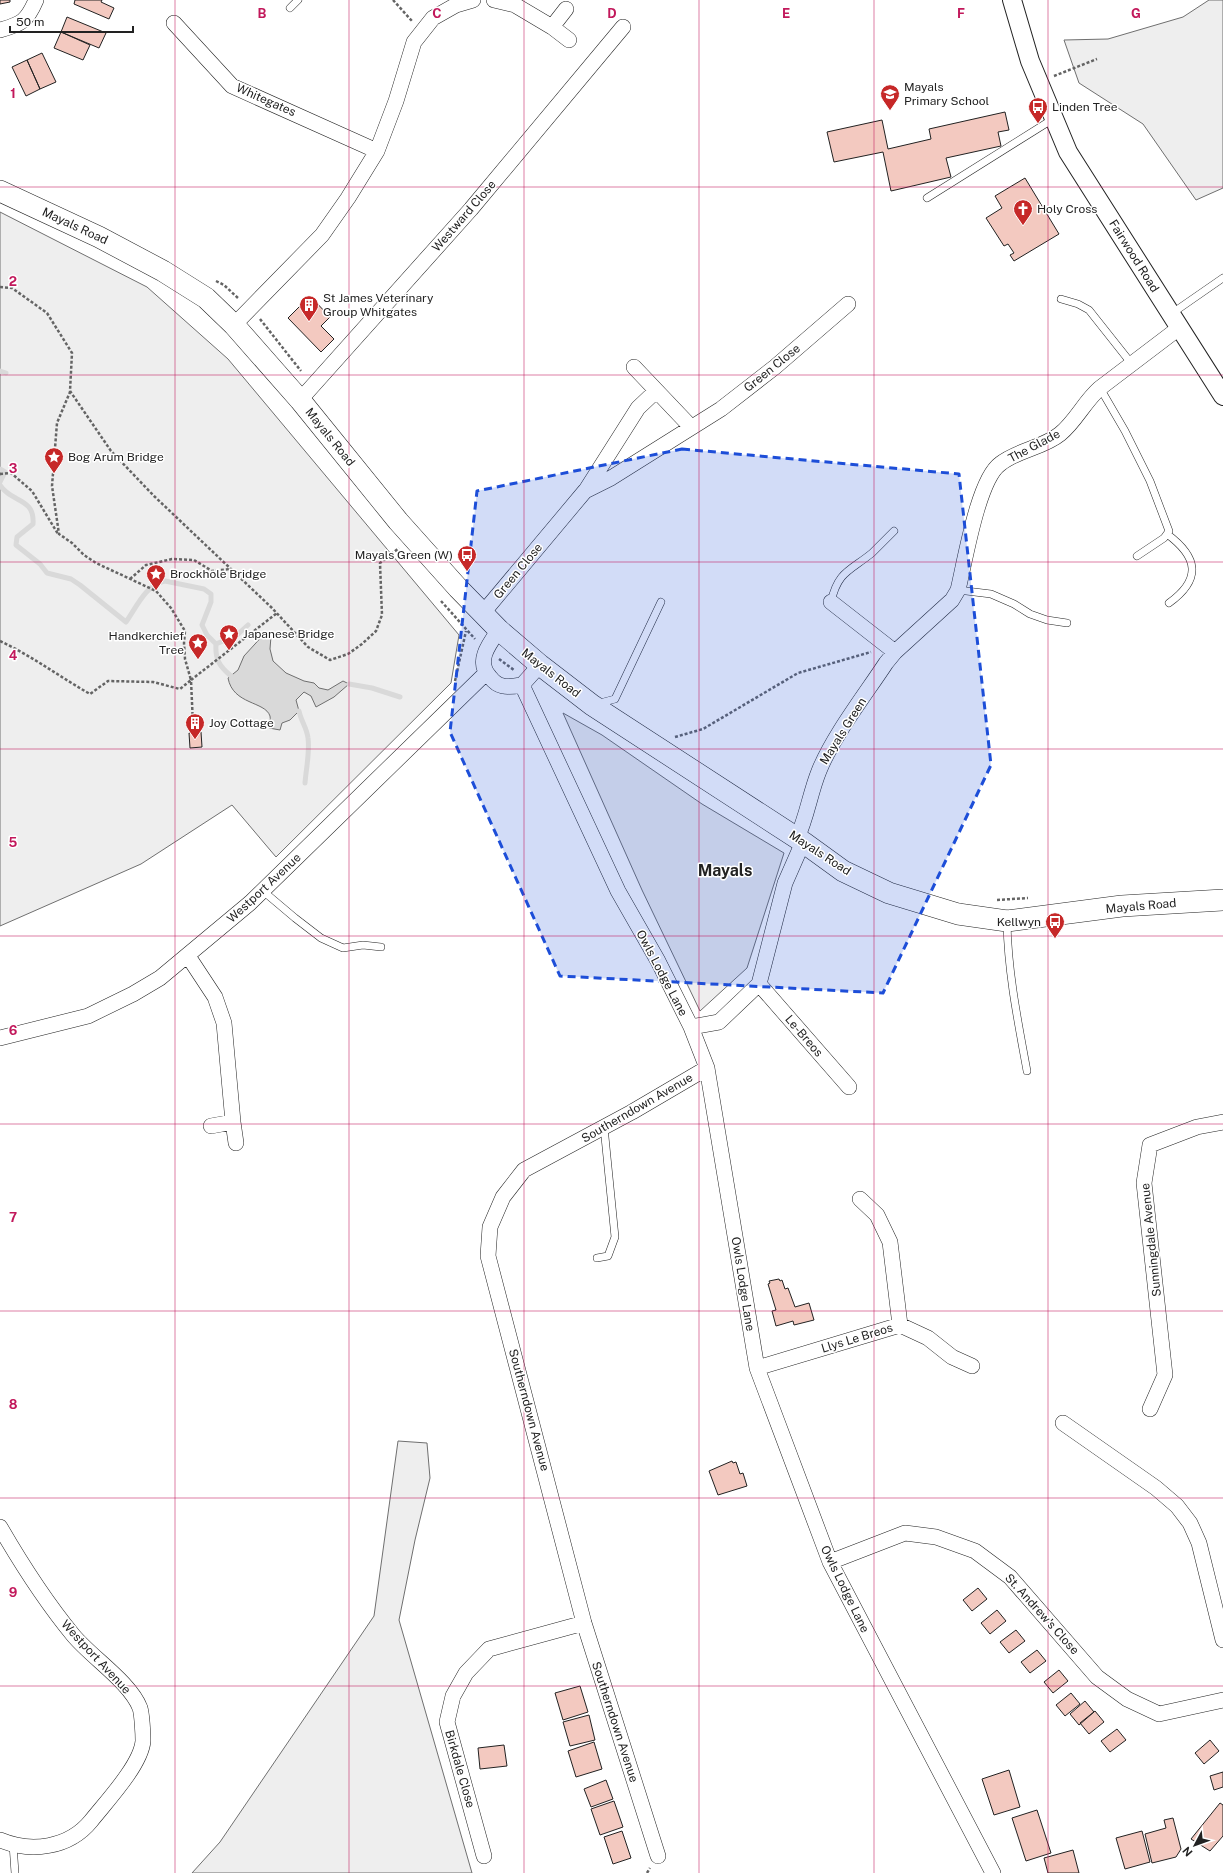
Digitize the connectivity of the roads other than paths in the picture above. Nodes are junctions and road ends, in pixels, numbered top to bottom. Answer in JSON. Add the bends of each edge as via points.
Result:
{"nodes":[{"id":1,"x":36,"y":0,"type":"edge"},
{"id":2,"x":298,"y":0,"type":"edge"},
{"id":3,"x":473,"y":0,"type":"edge"},
{"id":4,"x":494,"y":0,"type":"edge"},
{"id":5,"x":1012,"y":0,"type":"edge"},
{"id":6,"x":290,"y":8,"type":"dead end"},
{"id":7,"x":566,"y":10,"type":"dead end"},
{"id":8,"x":174,"y":23,"type":"dead end"},
{"id":9,"x":552,"y":27,"type":"junction"},
{"id":10,"x":623,"y":27,"type":"dead end"},
{"id":11,"x":0,"y":30,"type":"edge"},
{"id":12,"x":569,"y":40,"type":"dead end"},
{"id":13,"x":1053,"y":119,"type":"junction"},
{"id":14,"x":377,"y":151,"type":"junction"},
{"id":15,"x":0,"y":191,"type":"edge"},
{"id":16,"x":927,"y":198,"type":"dead end"},
{"id":17,"x":1223,"y":278,"type":"edge"},
{"id":18,"x":1061,"y":299,"type":"dead end"},
{"id":19,"x":848,"y":304,"type":"dead end"},
{"id":20,"x":1175,"y":321,"type":"junction"},
{"id":21,"x":234,"y":325,"type":"junction"},
{"id":22,"x":1131,"y":363,"type":"junction"},
{"id":23,"x":634,"y":367,"type":"dead end"},
{"id":24,"x":1100,"y":388,"type":"junction"},
{"id":25,"x":656,"y":391,"type":"junction"},
{"id":26,"x":1223,"y":396,"type":"edge"},
{"id":27,"x":300,"y":400,"type":"junction"},
{"id":28,"x":691,"y":427,"type":"junction"},
{"id":29,"x":585,"y":491,"type":"junction"},
{"id":30,"x":894,"y":531,"type":"dead end"},
{"id":31,"x":1167,"y":534,"type":"junction"},
{"id":32,"x":1137,"y":556,"type":"dead end"},
{"id":33,"x":958,"y":590,"type":"junction"},
{"id":34,"x":661,"y":602,"type":"dead end"},
{"id":35,"x":831,"y":602,"type":"joint"},
{"id":36,"x":1169,"y":603,"type":"dead end"},
{"id":37,"x":482,"y":614,"type":"junction"},
{"id":38,"x":1067,"y":623,"type":"dead end"},
{"id":39,"x":499,"y":630,"type":"junction"},
{"id":40,"x":891,"y":658,"type":"junction"},
{"id":41,"x":540,"y":665,"type":"junction"},
{"id":42,"x":486,"y":673,"type":"junction"},
{"id":43,"x":522,"y":685,"type":"junction"},
{"id":44,"x":592,"y":705,"type":"junction"},
{"id":45,"x":800,"y":840,"type":"junction"},
{"id":46,"x":263,"y":890,"type":"junction"},
{"id":47,"x":1223,"y":900,"type":"edge"},
{"id":48,"x":1007,"y":921,"type":"junction"},
{"id":49,"x":381,"y":947,"type":"dead end"},
{"id":50,"x":188,"y":956,"type":"junction"},
{"id":51,"x":759,"y":984,"type":"junction"},
{"id":52,"x":691,"y":1027,"type":"junction"},
{"id":53,"x":0,"y":1038,"type":"edge"},
{"id":54,"x":707,"y":1068,"type":"junction"},
{"id":55,"x":1027,"y":1071,"type":"dead end"},
{"id":56,"x":849,"y":1087,"type":"dead end"},
{"id":57,"x":234,"y":1122,"type":"junction"},
{"id":58,"x":1223,"y":1122,"type":"edge"},
{"id":59,"x":211,"y":1126,"type":"dead end"},
{"id":60,"x":604,"y":1127,"type":"junction"},
{"id":61,"x":236,"y":1143,"type":"dead end"},
{"id":62,"x":860,"y":1199,"type":"dead end"},
{"id":63,"x":597,"y":1258,"type":"dead end"},
{"id":64,"x":900,"y":1325,"type":"junction"},
{"id":65,"x":972,"y":1366,"type":"dead end"},
{"id":66,"x":757,"y":1368,"type":"junction"},
{"id":67,"x":1150,"y":1409,"type":"dead end"},
{"id":68,"x":1063,"y":1423,"type":"dead end"},
{"id":69,"x":2,"y":1531,"type":"edge"},
{"id":70,"x":830,"y":1562,"type":"junction"},
{"id":71,"x":584,"y":1622,"type":"junction"},
{"id":72,"x":1223,"y":1640,"type":"edge"},
{"id":73,"x":1223,"y":1700,"type":"edge"},
{"id":74,"x":7,"y":1842,"type":"edge"},
{"id":75,"x":484,"y":1856,"type":"dead end"},
{"id":76,"x":658,"y":1856,"type":"dead end"},
{"id":77,"x":15,"y":1873,"type":"edge"},
{"id":78,"x":993,"y":1873,"type":"edge"}],
"edges":[{"from":1,"to":11,"type":"street","via":[[28,17],[16,26]]},
{"from":2,"to":6,"type":"lane"},
{"from":3,"to":14,"type":"street","via":[[456,5],[433,18],[414,42]]},
{"from":4,"to":9,"type":"street","via":[[515,5]]},
{"from":5,"to":13,"type":"street","name":"Fairwood Road","via":[[1030,61]]},
{"from":7,"to":9,"type":"street"},
{"from":8,"to":14,"type":"street","name":"Whitegates","via":[[232,86]]},
{"from":9,"to":12,"type":"street"},
{"from":10,"to":27,"type":"street","name":"Westward Close","via":[[471,209]]},
{"from":13,"to":16,"type":"lane"},
{"from":13,"to":20,"type":"street","name":"Fairwood Road","via":[[1068,152]]},
{"from":14,"to":21,"type":"street","via":[[322,235]]},
{"from":15,"to":21,"type":"main road","name":"Mayals Road","via":[[99,237],[162,271],[206,298]]},
{"from":17,"to":20,"type":"lane"},
{"from":18,"to":22,"type":"lane","via":[[1089,310]]},
{"from":19,"to":28,"type":"street","name":"Green Close","via":[[775,367],[721,409]]},
{"from":20,"to":22,"type":"street","name":"The Glade"},
{"from":20,"to":26,"type":"street","name":"Fairwood Road"},
{"from":21,"to":27,"type":"main road","name":"Mayals Road"},
{"from":22,"to":24,"type":"street","name":"The Glade"},
{"from":23,"to":25,"type":"street"},
{"from":24,"to":31,"type":"lane","via":[[1150,481],[1167,522]]},
{"from":24,"to":33,"type":"street","name":"The Glade","via":[[1058,435],[1000,464],[991,474],[981,496]]},
{"from":25,"to":28,"type":"street"},
{"from":25,"to":29,"type":"street","name":"Green Close","via":[[638,408]]},
{"from":27,"to":37,"type":"main road","name":"Mayals Road","via":[[398,521]]},
{"from":28,"to":29,"type":"street","name":"Green Close","via":[[611,478]]},
{"from":29,"to":37,"type":"street","name":"Green Close"},
{"from":30,"to":35,"type":"lane","via":[[841,577],[834,587]]},
{"from":31,"to":32,"type":"lane"},
{"from":31,"to":36,"type":"lane","via":[[1185,549],[1192,568],[1188,585],[1182,594]]},
{"from":33,"to":38,"type":"lane","via":[[991,594],[1030,614]]},
{"from":33,"to":40,"type":"street","name":"The Glade","via":[[952,600]]},
{"from":34,"to":44,"type":"lane","via":[[615,699]]},
{"from":35,"to":40,"type":"street"},
{"from":37,"to":39,"type":"main road","name":"Mayals Road"},
{"from":39,"to":41,"type":"main road","name":"Mayals Road"},
{"from":39,"to":42,"type":"street","via":[[486,650],[483,663]]},
{"from":40,"to":45,"type":"street","name":"Mayals Green","via":[[830,748],[818,772]]},
{"from":41,"to":43,"type":"street"},
{"from":41,"to":44,"type":"main road","name":"Mayals Road"},
{"from":42,"to":43,"type":"street","via":[[495,683],[502,686]]},
{"from":42,"to":46,"type":"street","name":"Westport Avenue"},
{"from":43,"to":52,"type":"street","name":"Owls Lodge Lane","via":[[618,891],[658,961]]},
{"from":44,"to":45,"type":"main road","name":"Mayals Road"},
{"from":45,"to":48,"type":"main road","name":"Mayals Road","via":[[843,871],[889,893],[958,914]]},
{"from":45,"to":51,"type":"street","name":"Mayals Green","via":[[785,883]]},
{"from":46,"to":49,"type":"lane","via":[[321,938],[343,948],[364,945]]},
{"from":46,"to":50,"type":"street","name":"Westport Avenue"},
{"from":47,"to":48,"type":"main road","name":"Mayals Road","via":[[1122,906]]},
{"from":48,"to":55,"type":"lane","via":[[1011,982]]},
{"from":50,"to":53,"type":"street","name":"Westport Avenue","via":[[147,986],[88,1016]]},
{"from":50,"to":57,"type":"street","via":[[215,997],[224,1023]]},
{"from":51,"to":52,"type":"street","via":[[719,1022]]},
{"from":51,"to":56,"type":"street","name":"Le-Breos"},
{"from":52,"to":54,"type":"street","name":"Owls Lodge Lane"},
{"from":54,"to":60,"type":"street","name":"Southerndown Avenue"},
{"from":54,"to":66,"type":"street","name":"Owls Lodge Lane"},
{"from":57,"to":59,"type":"street"},
{"from":57,"to":61,"type":"street"},
{"from":58,"to":67,"type":"street","name":"Sunningdale Avenue","via":[[1198,1127],[1150,1145],[1144,1183],[1165,1375]]},
{"from":60,"to":63,"type":"lane","via":[[616,1237],[608,1256]]},
{"from":60,"to":71,"type":"street","name":"Southerndown Avenue","via":[[524,1170],[503,1197],[490,1227],[488,1256]]},
{"from":62,"to":64,"type":"street","via":[[877,1215],[890,1242]]},
{"from":64,"to":65,"type":"street","name":"Llys Le Breos","via":[[928,1338],[952,1357]]},
{"from":64,"to":66,"type":"street","name":"Llys Le Breos"},
{"from":66,"to":70,"type":"street","name":"Owls Lodge Lane"},
{"from":68,"to":72,"type":"street","via":[[1156,1488],[1177,1506],[1190,1523],[1199,1543]]},
{"from":69,"to":74,"type":"street","name":"Westport Avenue","via":[[38,1589],[74,1636],[126,1687],[140,1708],[143,1742],[132,1770],[84,1829],[60,1844],[37,1848]]},
{"from":70,"to":73,"type":"street","name":"St. Andrew's Close","via":[[905,1533],[936,1537],[975,1551],[1010,1577],[1097,1677],[1127,1699],[1159,1714]]},
{"from":70,"to":78,"type":"street","name":"Owls Lodge Lane"},
{"from":71,"to":75,"type":"street","name":"Birkdale Close","via":[[489,1649],[466,1673],[453,1696],[447,1722]]},
{"from":71,"to":76,"type":"street","name":"Southerndown Avenue"},
{"from":74,"to":77,"type":"lane"}]}
